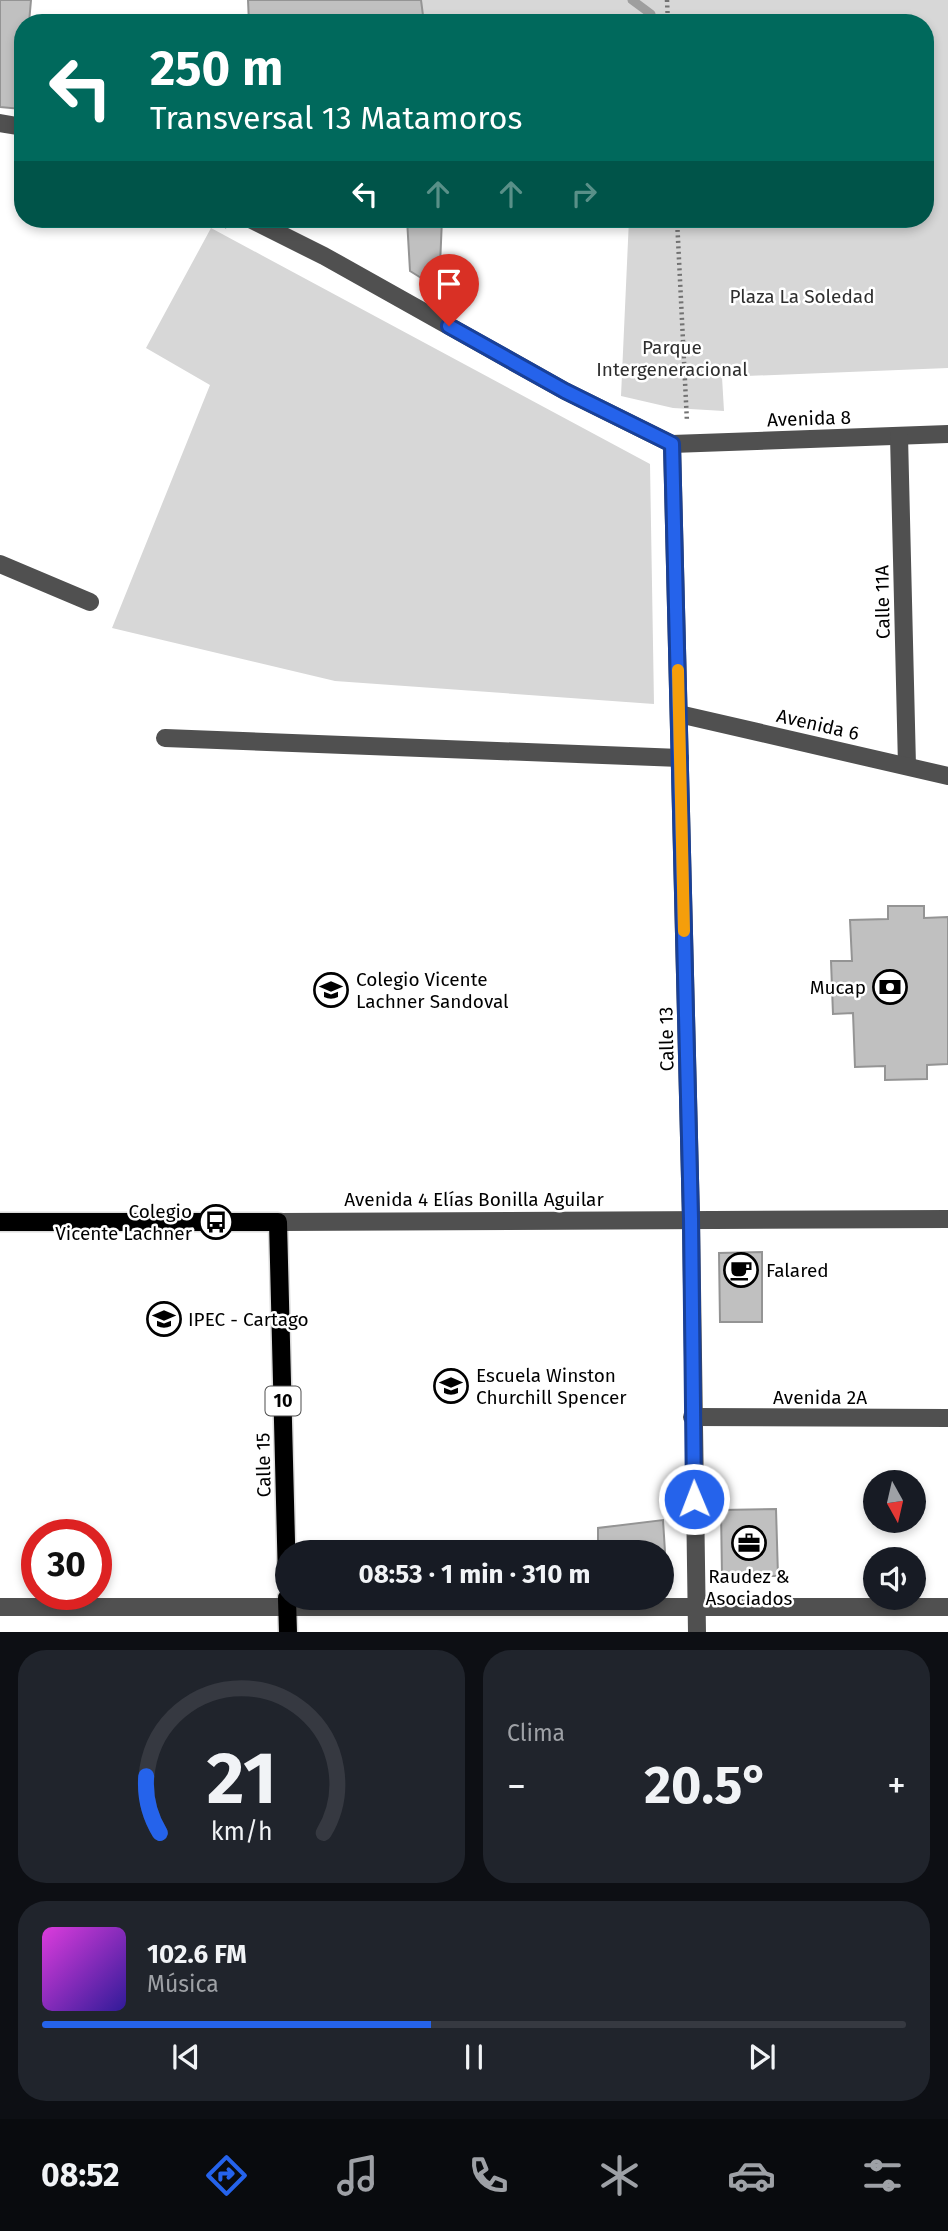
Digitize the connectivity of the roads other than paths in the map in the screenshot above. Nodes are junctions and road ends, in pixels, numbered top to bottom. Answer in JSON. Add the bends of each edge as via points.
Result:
{"nodes":[{"id":1,"x":268,"y":228,"type":"edge"},
{"id":2,"x":948,"y":434,"type":"edge"},
{"id":3,"x":899,"y":436,"type":"junction"},
{"id":4,"x":680,"y":444,"type":"junction"},
{"id":5,"x":0,"y":564,"type":"edge"},
{"id":6,"x":90,"y":602,"type":"dead end"},
{"id":7,"x":679,"y":714,"type":"junction"},
{"id":8,"x":165,"y":738,"type":"dead end"},
{"id":9,"x":680,"y":758,"type":"junction"},
{"id":10,"x":907,"y":766,"type":"junction"},
{"id":11,"x":948,"y":776,"type":"edge"},
{"id":12,"x":691,"y":1219,"type":"junction"},
{"id":13,"x":948,"y":1219,"type":"edge"},
{"id":14,"x":0,"y":1222,"type":"edge"},
{"id":15,"x":278,"y":1222,"type":"junction"},
{"id":16,"x":692,"y":1417,"type":"junction"},
{"id":17,"x":948,"y":1418,"type":"edge"},
{"id":18,"x":286,"y":1540,"type":"edge"},
{"id":19,"x":275,"y":1602,"type":"edge"},
{"id":20,"x":0,"y":1607,"type":"edge"},
{"id":21,"x":948,"y":1607,"type":"edge"},
{"id":22,"x":674,"y":1608,"type":"edge"},
{"id":23,"x":697,"y":1608,"type":"junction"},
{"id":24,"x":288,"y":1610,"type":"edge"},
{"id":25,"x":288,"y":1632,"type":"edge"},
{"id":26,"x":696,"y":1632,"type":"edge"}],
"edges":[{"from":1,"to":4,"type":"street","via":[[565,391]]},
{"from":2,"to":3,"type":"street","name":"Avenida 8"},
{"from":3,"to":4,"type":"street","name":"Avenida 8"},
{"from":3,"to":10,"type":"street","name":"Calle 11A"},
{"from":4,"to":7,"type":"street","name":"Calle 13"},
{"from":5,"to":6,"type":"street"},
{"from":7,"to":9,"type":"street","name":"Calle 13"},
{"from":7,"to":10,"type":"street","name":"Avenida 6"},
{"from":8,"to":9,"type":"street"},
{"from":9,"to":12,"type":"street","name":"Calle 13"},
{"from":10,"to":11,"type":"street","name":"Avenida 6"},
{"from":12,"to":13,"type":"street","name":"Avenida 4 Elías Bonilla Aguilar"},
{"from":12,"to":15,"type":"street","name":"Avenida 4 Elías Bonilla Aguilar"},
{"from":12,"to":16,"type":"street","name":"Calle 13"},
{"from":14,"to":15,"type":"main road","name":"Avenida 4 Elías Bonilla Aguilar"},
{"from":15,"to":18,"type":"main road","name":"Calle 15","number":"10"},
{"from":16,"to":17,"type":"street","name":"Avenida 2A"},
{"from":16,"to":23,"type":"street","name":"Calle 13"},
{"from":19,"to":20,"type":"street"},
{"from":21,"to":23,"type":"street"},
{"from":22,"to":23,"type":"street"},
{"from":23,"to":26,"type":"street","name":"Calle 13"},
{"from":24,"to":25,"type":"main road"}]}
